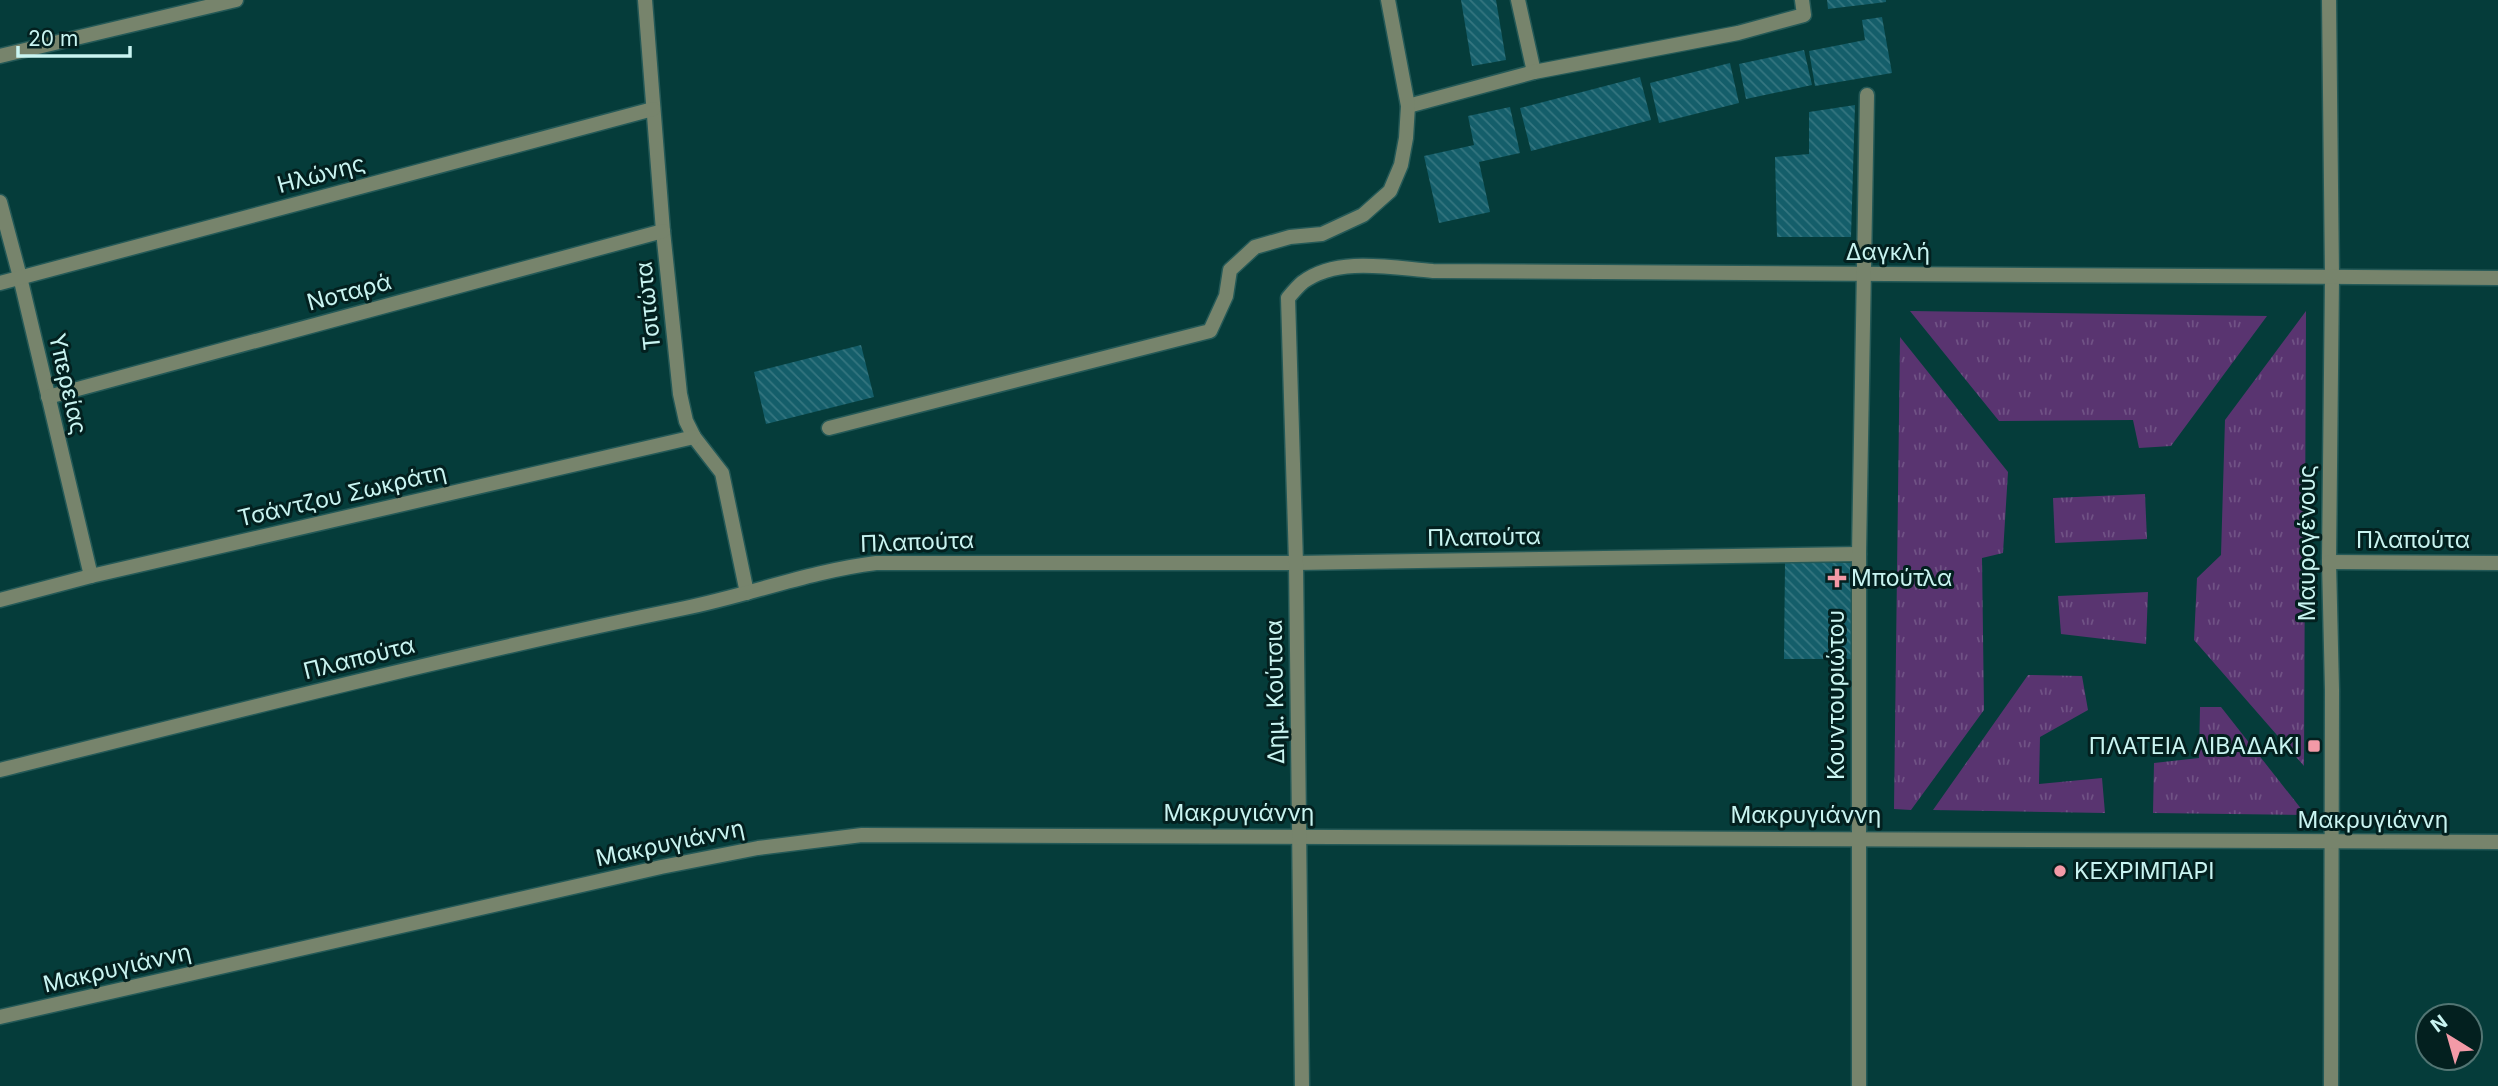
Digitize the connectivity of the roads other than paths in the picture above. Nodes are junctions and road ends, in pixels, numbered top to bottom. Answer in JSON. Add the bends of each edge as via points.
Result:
{"nodes":[{"id":1,"x":236,"y":0,"type":"edge"},
{"id":2,"x":645,"y":0,"type":"edge"},
{"id":3,"x":1388,"y":0,"type":"edge"},
{"id":4,"x":1518,"y":0,"type":"edge"},
{"id":5,"x":1802,"y":0,"type":"edge"},
{"id":6,"x":2329,"y":0,"type":"edge"},
{"id":7,"x":0,"y":56,"type":"edge"},
{"id":8,"x":1534,"y":72,"type":"junction"},
{"id":9,"x":1867,"y":95,"type":"dead end"},
{"id":10,"x":1408,"y":106,"type":"junction"},
{"id":11,"x":653,"y":109,"type":"junction"},
{"id":12,"x":0,"y":202,"type":"edge"},
{"id":13,"x":663,"y":231,"type":"junction"},
{"id":14,"x":1864,"y":274,"type":"junction"},
{"id":15,"x":20,"y":277,"type":"junction"},
{"id":16,"x":2332,"y":277,"type":"junction"},
{"id":17,"x":2498,"y":278,"type":"edge"},
{"id":18,"x":0,"y":283,"type":"edge"},
{"id":19,"x":1288,"y":298,"type":"joint"},
{"id":20,"x":48,"y":397,"type":"junction"},
{"id":21,"x":829,"y":428,"type":"dead end"},
{"id":22,"x":694,"y":437,"type":"junction"},
{"id":23,"x":1859,"y":554,"type":"junction"},
{"id":24,"x":2329,"y":562,"type":"junction"},
{"id":25,"x":1296,"y":563,"type":"junction"},
{"id":26,"x":2498,"y":563,"type":"edge"},
{"id":27,"x":90,"y":576,"type":"junction"},
{"id":28,"x":747,"y":593,"type":"junction"},
{"id":29,"x":0,"y":600,"type":"edge"},
{"id":30,"x":0,"y":770,"type":"edge"},
{"id":31,"x":1299,"y":836,"type":"junction"},
{"id":32,"x":1857,"y":838,"type":"junction"},
{"id":33,"x":2498,"y":842,"type":"edge"},
{"id":34,"x":2332,"y":843,"type":"junction"},
{"id":35,"x":0,"y":1017,"type":"edge"},
{"id":36,"x":1302,"y":1086,"type":"edge"},
{"id":37,"x":1859,"y":1086,"type":"edge"},
{"id":38,"x":2331,"y":1086,"type":"edge"}],
"edges":[{"from":1,"to":7,"type":"street"},
{"from":2,"to":11,"type":"street","name":"Τσιτώτα"},
{"from":3,"to":10,"type":"street"},
{"from":4,"to":8,"type":"street"},
{"from":5,"to":8,"type":"street","via":[[1804,15],[1738,33]]},
{"from":6,"to":16,"type":"street","name":"Μαυρογένους"},
{"from":8,"to":10,"type":"street"},
{"from":9,"to":14,"type":"street","name":"Κουντουριώτου"},
{"from":10,"to":21,"type":"street","via":[[1401,165],[1390,191],[1363,215],[1322,234],[1255,247],[1230,270],[1226,296],[1210,331]]},
{"from":11,"to":13,"type":"street","name":"Τσιτώτα"},
{"from":11,"to":15,"type":"street","name":"Ηλώνης"},
{"from":12,"to":15,"type":"street","name":"Υπερείας"},
{"from":13,"to":20,"type":"street","name":"Νοταρά"},
{"from":13,"to":22,"type":"street","name":"Τσιτώτα","via":[[680,394]]},
{"from":14,"to":16,"type":"street","name":"Δαγκλή"},
{"from":14,"to":19,"type":"street","name":"Δαγκλή","via":[[1360,267],[1320,273]]},
{"from":14,"to":23,"type":"street","name":"Κουντουριώτου"},
{"from":15,"to":18,"type":"street","name":"Ηλώνης"},
{"from":15,"to":20,"type":"street","name":"Υπερείας"},
{"from":16,"to":17,"type":"street","name":"Δαγκλή"},
{"from":16,"to":24,"type":"street","name":"Μαυρογένους"},
{"from":19,"to":25,"type":"street","name":"Δημ. Κούτσια"},
{"from":20,"to":27,"type":"street","name":"Υπερείας"},
{"from":22,"to":27,"type":"street","name":"Τσάντζου Σωκράτη"},
{"from":22,"to":28,"type":"street","name":"Τσιτώτα","via":[[722,473]]},
{"from":23,"to":25,"type":"street","name":"Πλαπούτα"},
{"from":23,"to":32,"type":"street","name":"Κουντουριώτου"},
{"from":24,"to":26,"type":"street","name":"Πλαπούτα"},
{"from":24,"to":34,"type":"street","name":"Μαυρογένους"},
{"from":25,"to":28,"type":"street","name":"Πλαπούτα","via":[[876,563]]},
{"from":25,"to":31,"type":"street","name":"Δημ. Κούτσια"},
{"from":27,"to":29,"type":"street","name":"Τσάντζου Σωκράτη"},
{"from":28,"to":30,"type":"street","name":"Πλαπούτα","via":[[522,642]]},
{"from":31,"to":32,"type":"street","name":"Μακρυγιάννη"},
{"from":31,"to":35,"type":"street","name":"Μακρυγιάννη","via":[[862,835],[758,848]]},
{"from":31,"to":36,"type":"street","name":"Δημ. Κούτσια"},
{"from":32,"to":34,"type":"street","name":"Μακρυγιάννη"},
{"from":32,"to":37,"type":"street","name":"Κουντουριώτου"},
{"from":33,"to":34,"type":"street","name":"Μακρυγιάννη"},
{"from":34,"to":38,"type":"street","name":"Μαυρογένους"}]}
